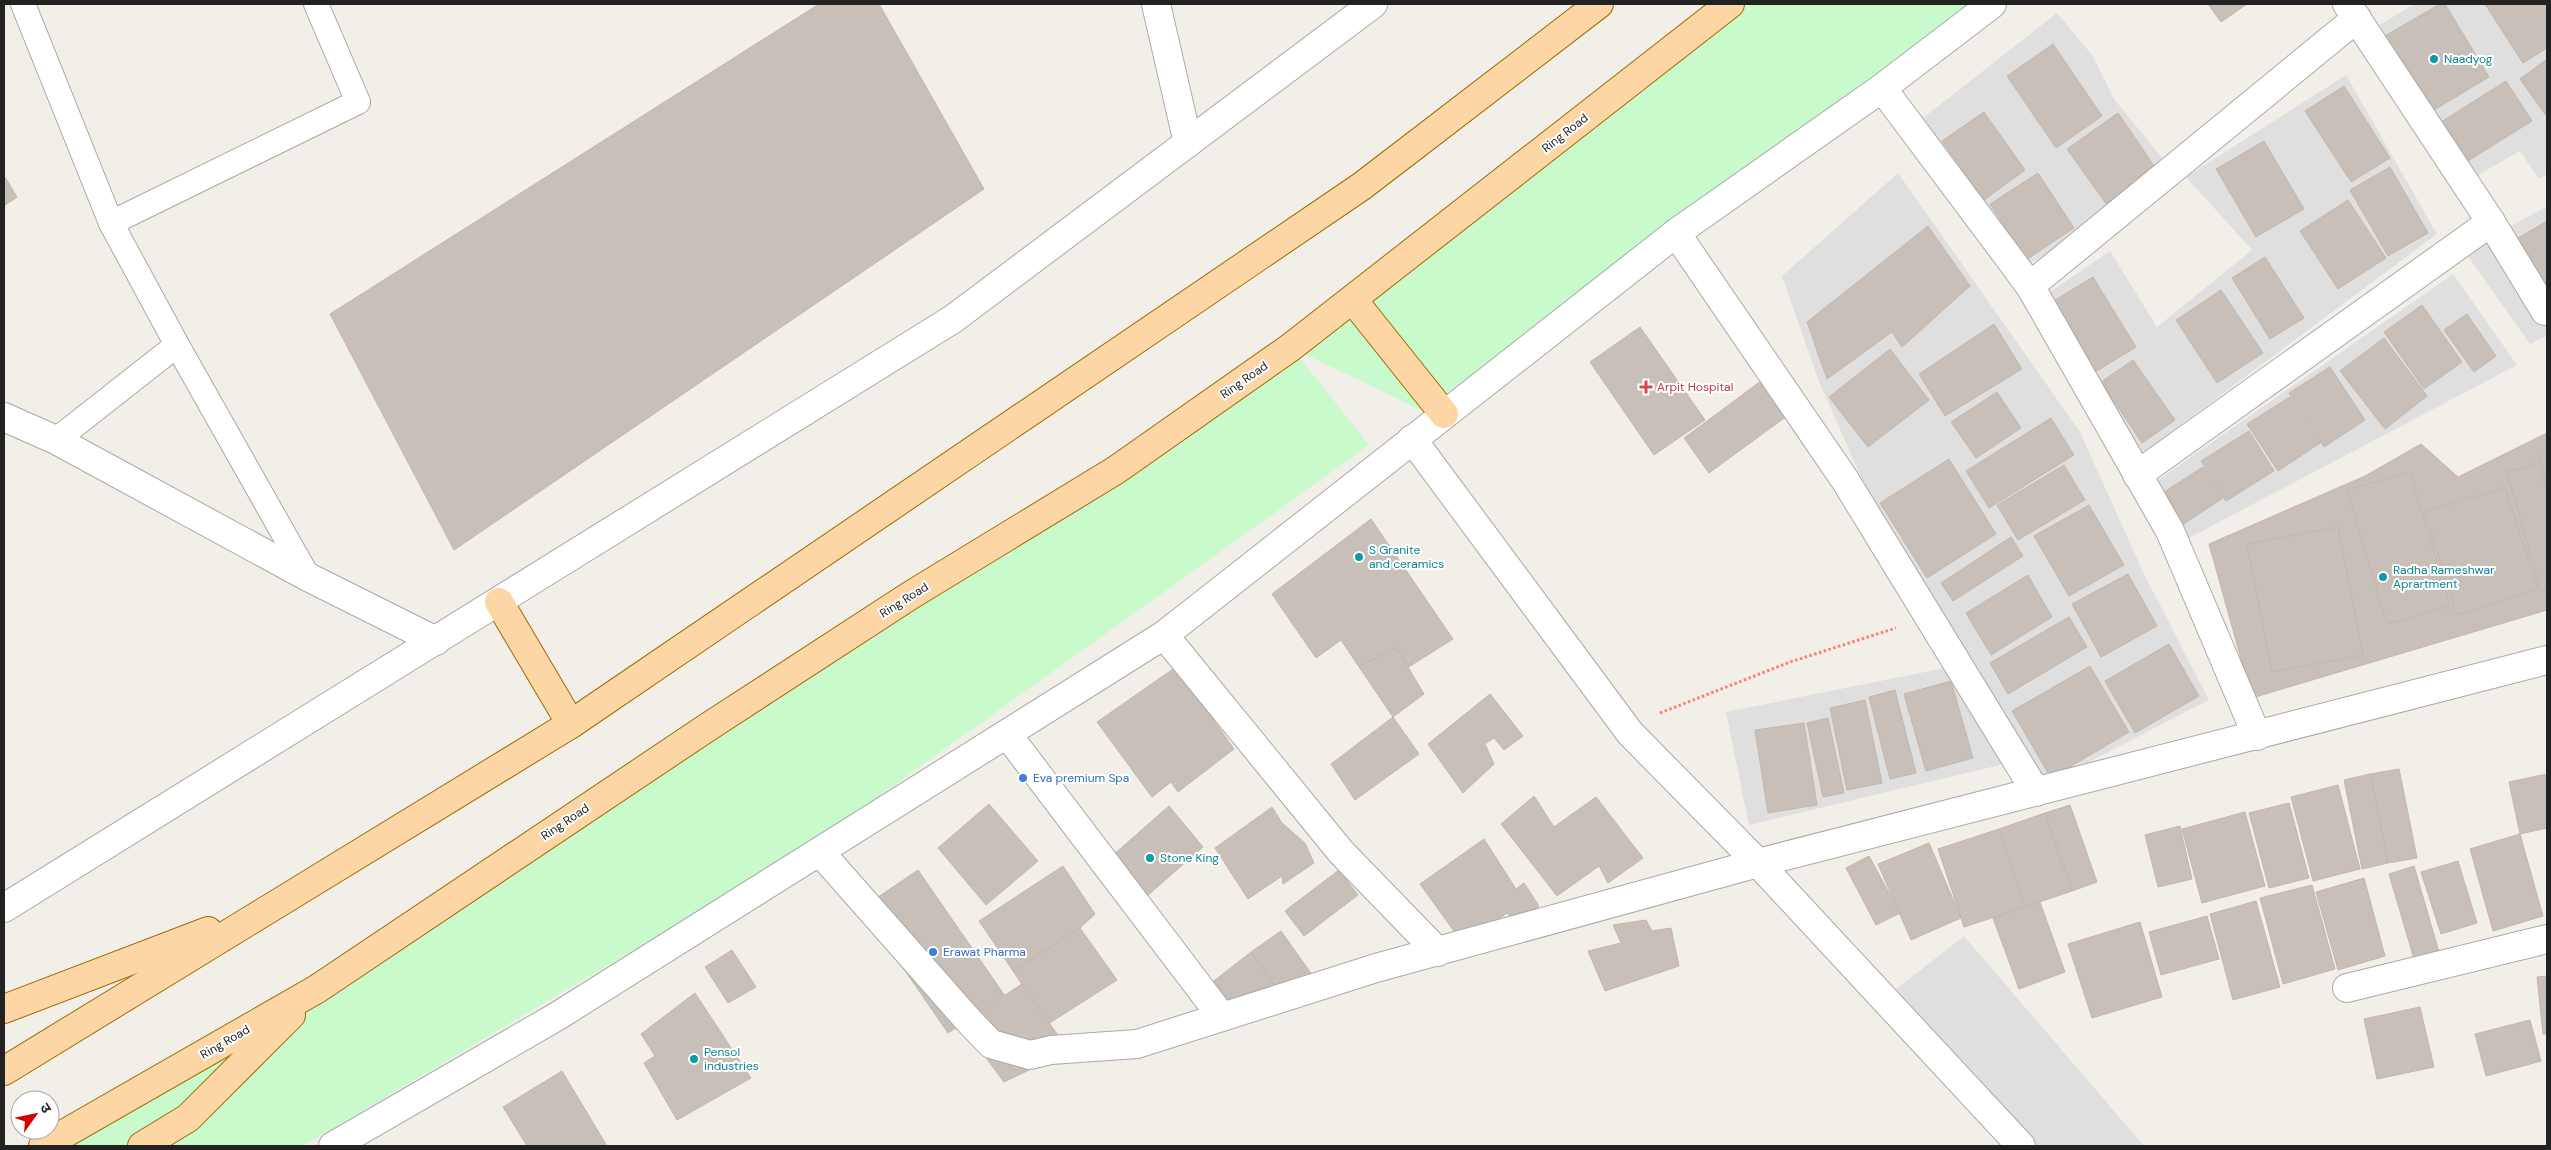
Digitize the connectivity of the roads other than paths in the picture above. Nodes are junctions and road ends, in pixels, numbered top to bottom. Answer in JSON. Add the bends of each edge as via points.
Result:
{"nodes":[{"id":1,"x":23,"y":4,"type":"edge"},
{"id":2,"x":316,"y":4,"type":"edge"},
{"id":3,"x":1156,"y":4,"type":"edge"},
{"id":4,"x":1373,"y":4,"type":"edge"},
{"id":5,"x":1599,"y":4,"type":"edge"},
{"id":6,"x":1730,"y":4,"type":"edge"},
{"id":7,"x":1992,"y":4,"type":"edge"},
{"id":8,"x":2352,"y":11,"type":"edge"},
{"id":9,"x":1882,"y":88,"type":"junction"},
{"id":10,"x":1188,"y":143,"type":"junction"},
{"id":11,"x":2491,"y":222,"type":"junction"},
{"id":12,"x":111,"y":223,"type":"junction"},
{"id":13,"x":1676,"y":233,"type":"junction"},
{"id":14,"x":2030,"y":286,"type":"junction"},
{"id":15,"x":1353,"y":300,"type":"junction"},
{"id":16,"x":2546,"y":311,"type":"dead end"},
{"id":17,"x":177,"y":345,"type":"junction"},
{"id":18,"x":1444,"y":414,"type":"junction"},
{"id":19,"x":4,"y":417,"type":"edge"},
{"id":20,"x":1412,"y":439,"type":"junction"},
{"id":21,"x":56,"y":440,"type":"junction"},
{"id":22,"x":2137,"y":475,"type":"junction"},
{"id":23,"x":308,"y":577,"type":"junction"},
{"id":24,"x":499,"y":602,"type":"junction"},
{"id":25,"x":1164,"y":635,"type":"junction"},
{"id":26,"x":436,"y":642,"type":"junction"},
{"id":27,"x":2547,"y":660,"type":"edge"},
{"id":28,"x":571,"y":724,"type":"junction"},
{"id":29,"x":1007,"y":734,"type":"junction"},
{"id":30,"x":2257,"y":736,"type":"junction"},
{"id":31,"x":2036,"y":792,"type":"junction"},
{"id":32,"x":820,"y":852,"type":"junction"},
{"id":33,"x":1758,"y":863,"type":"junction"},
{"id":34,"x":4,"y":908,"type":"edge"},
{"id":35,"x":268,"y":908,"type":"junction"},
{"id":36,"x":2547,"y":939,"type":"edge"},
{"id":37,"x":1438,"y":952,"type":"junction"},
{"id":38,"x":2347,"y":988,"type":"dead end"},
{"id":39,"x":317,"y":989,"type":"junction"},
{"id":40,"x":4,"y":1009,"type":"edge"},
{"id":41,"x":1222,"y":1016,"type":"junction"},
{"id":42,"x":4,"y":1071,"type":"edge"},
{"id":43,"x":43,"y":1146,"type":"edge"},
{"id":44,"x":142,"y":1146,"type":"edge"},
{"id":45,"x":333,"y":1146,"type":"edge"},
{"id":46,"x":2021,"y":1146,"type":"edge"}],
"edges":[{"from":1,"to":12,"type":"lane"},
{"from":2,"to":12,"type":"lane","via":[[358,102]]},
{"from":3,"to":10,"type":"street"},
{"from":4,"to":10,"type":"street"},
{"from":5,"to":28,"type":"main road","via":[[1362,186]]},
{"from":6,"to":15,"type":"main road","name":"Ring Road"},
{"from":7,"to":9,"type":"street"},
{"from":8,"to":11,"type":"street"},
{"from":8,"to":14,"type":"street"},
{"from":9,"to":13,"type":"street"},
{"from":9,"to":14,"type":"street"},
{"from":10,"to":24,"type":"street","via":[[953,319]]},
{"from":11,"to":16,"type":"street"},
{"from":11,"to":22,"type":"street"},
{"from":12,"to":17,"type":"lane"},
{"from":13,"to":18,"type":"street"},
{"from":13,"to":31,"type":"street","via":[[1845,480]]},
{"from":14,"to":22,"type":"street"},
{"from":15,"to":18,"type":"main road"},
{"from":15,"to":39,"type":"main road","name":"Ring Road","via":[[1116,470],[911,595],[732,711]]},
{"from":17,"to":21,"type":"lane"},
{"from":17,"to":23,"type":"lane"},
{"from":18,"to":20,"type":"street"},
{"from":19,"to":21,"type":"street"},
{"from":20,"to":25,"type":"street"},
{"from":20,"to":33,"type":"street","via":[[1630,733]]},
{"from":21,"to":23,"type":"street"},
{"from":22,"to":30,"type":"street","via":[[2170,531]]},
{"from":23,"to":26,"type":"street"},
{"from":24,"to":26,"type":"street"},
{"from":24,"to":28,"type":"main road"},
{"from":25,"to":29,"type":"street"},
{"from":25,"to":37,"type":"street","via":[[1341,852]]},
{"from":26,"to":34,"type":"street"},
{"from":27,"to":30,"type":"street"},
{"from":28,"to":35,"type":"main road"},
{"from":29,"to":32,"type":"street"},
{"from":29,"to":41,"type":"street"},
{"from":30,"to":31,"type":"street"},
{"from":31,"to":33,"type":"street"},
{"from":32,"to":41,"type":"street","via":[[968,1022],[991,1044],[1030,1055],[1051,1050],[1137,1044]]},
{"from":32,"to":45,"type":"street","via":[[556,1018]]},
{"from":33,"to":37,"type":"street"},
{"from":33,"to":46,"type":"street"},
{"from":35,"to":40,"type":"main road"},
{"from":35,"to":42,"type":"main road"},
{"from":36,"to":38,"type":"street"},
{"from":37,"to":41,"type":"street"},
{"from":39,"to":43,"type":"main road","name":"Ring Road"},
{"from":39,"to":44,"type":"main road","via":[[188,1118]]}]}
